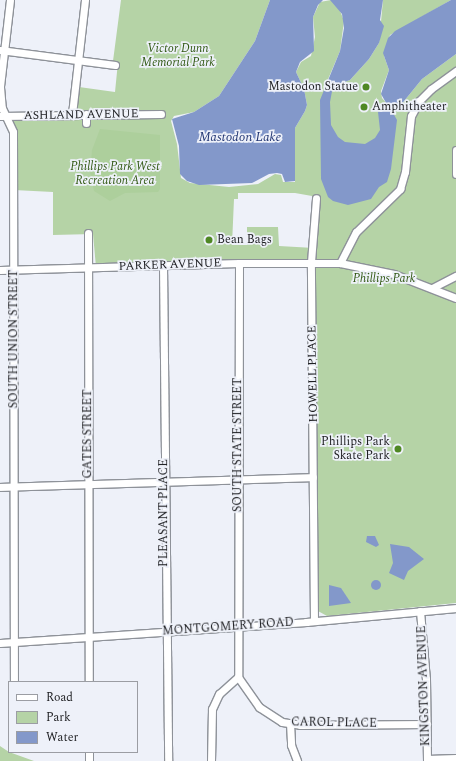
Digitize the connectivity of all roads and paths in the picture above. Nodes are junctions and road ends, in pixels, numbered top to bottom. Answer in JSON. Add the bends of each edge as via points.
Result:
{"nodes":[{"id":1,"x":10,"y":0,"type":"edge"},
{"id":2,"x":85,"y":0,"type":"edge"},
{"id":3,"x":2,"y":50,"type":"edge"},
{"id":4,"x":78,"y":60,"type":"junction"},
{"id":5,"x":115,"y":65,"type":"dead end"},
{"id":6,"x":456,"y":71,"type":"edge"},
{"id":7,"x":72,"y":114,"type":"junction"},
{"id":8,"x":86,"y":114,"type":"junction"},
{"id":9,"x":161,"y":114,"type":"dead end"},
{"id":10,"x":4,"y":116,"type":"edge"},
{"id":11,"x":86,"y":123,"type":"dead end"},
{"id":12,"x":456,"y":150,"type":"edge"},
{"id":13,"x":456,"y":174,"type":"edge"},
{"id":14,"x":316,"y":198,"type":"dead end"},
{"id":15,"x":88,"y":233,"type":"dead end"},
{"id":16,"x":312,"y":262,"type":"junction"},
{"id":17,"x":239,"y":263,"type":"junction"},
{"id":18,"x":340,"y":263,"type":"junction"},
{"id":19,"x":163,"y":265,"type":"junction"},
{"id":20,"x":88,"y":268,"type":"junction"},
{"id":21,"x":15,"y":269,"type":"junction"},
{"id":22,"x":0,"y":270,"type":"edge"},
{"id":23,"x":456,"y":276,"type":"edge"},
{"id":24,"x":432,"y":288,"type":"junction"},
{"id":25,"x":456,"y":298,"type":"edge"},
{"id":26,"x":313,"y":477,"type":"junction"},
{"id":27,"x":237,"y":480,"type":"junction"},
{"id":28,"x":164,"y":483,"type":"junction"},
{"id":29,"x":88,"y":484,"type":"junction"},
{"id":30,"x":0,"y":487,"type":"edge"},
{"id":31,"x":14,"y":487,"type":"junction"},
{"id":32,"x":456,"y":608,"type":"edge"},
{"id":33,"x":420,"y":611,"type":"junction"},
{"id":34,"x":314,"y":621,"type":"junction"},
{"id":35,"x":238,"y":627,"type":"junction"},
{"id":36,"x":165,"y":631,"type":"junction"},
{"id":37,"x":89,"y":636,"type":"junction"},
{"id":38,"x":0,"y":642,"type":"edge"},
{"id":39,"x":14,"y":642,"type":"junction"},
{"id":40,"x":238,"y":677,"type":"junction"},
{"id":41,"x":14,"y":681,"type":"edge"},
{"id":42,"x":89,"y":681,"type":"edge"},
{"id":43,"x":290,"y":724,"type":"junction"},
{"id":44,"x":426,"y":724,"type":"junction"},
{"id":45,"x":456,"y":758,"type":"edge"},
{"id":46,"x":427,"y":760,"type":"edge"},
{"id":47,"x":168,"y":761,"type":"edge"},
{"id":48,"x":211,"y":761,"type":"edge"},
{"id":49,"x":297,"y":761,"type":"edge"}],
"edges":[{"from":1,"to":3,"type":"street","name":"SOUTH UNION STREET"},
{"from":2,"to":4,"type":"street"},
{"from":3,"to":4,"type":"street"},
{"from":3,"to":10,"type":"street","name":"SOUTH UNION STREET","via":[[1,103]]},
{"from":4,"to":5,"type":"street"},
{"from":4,"to":7,"type":"street"},
{"from":6,"to":18,"type":"street","via":[[419,101],[411,116],[405,172],[400,189],[356,232]]},
{"from":7,"to":8,"type":"street","name":"ASHLAND AVENUE"},
{"from":7,"to":10,"type":"street","name":"ASHLAND AVENUE"},
{"from":8,"to":9,"type":"street","name":"ASHLAND AVENUE"},
{"from":8,"to":11,"type":"street"},
{"from":10,"to":21,"type":"street","name":"SOUTH UNION STREET","via":[[13,132]]},
{"from":12,"to":13,"type":"street"},
{"from":14,"to":16,"type":"street","name":"HOWELL PLACE"},
{"from":15,"to":20,"type":"street","name":"GATES STREET"},
{"from":16,"to":17,"type":"street","name":"PARKER AVENUE"},
{"from":16,"to":18,"type":"street","name":"PARKER AVENUE"},
{"from":16,"to":26,"type":"street","name":"HOWELL PLACE"},
{"from":17,"to":19,"type":"street","name":"PARKER AVENUE"},
{"from":17,"to":27,"type":"street","name":"SOUTH STATE STREET"},
{"from":18,"to":24,"type":"street","name":"PARKER AVENUE","via":[[372,268]]},
{"from":19,"to":20,"type":"street","name":"PARKER AVENUE"},
{"from":19,"to":28,"type":"street","name":"PLEASANT PLACE"},
{"from":20,"to":21,"type":"street","name":"PARKER AVENUE"},
{"from":20,"to":29,"type":"street","name":"GATES STREET"},
{"from":21,"to":22,"type":"street","name":"PARKER AVENUE"},
{"from":21,"to":31,"type":"street","name":"SOUTH UNION STREET"},
{"from":23,"to":24,"type":"street"},
{"from":24,"to":25,"type":"street","name":"PARKER AVENUE"},
{"from":26,"to":27,"type":"street"},
{"from":26,"to":34,"type":"street","name":"HOWELL PLACE"},
{"from":27,"to":28,"type":"street"},
{"from":27,"to":35,"type":"street","name":"SOUTH STATE STREET"},
{"from":28,"to":29,"type":"street"},
{"from":28,"to":36,"type":"street","name":"PLEASANT PLACE"},
{"from":29,"to":31,"type":"street"},
{"from":29,"to":37,"type":"street","name":"GATES STREET"},
{"from":30,"to":31,"type":"street"},
{"from":31,"to":39,"type":"street","name":"SOUTH UNION STREET"},
{"from":32,"to":33,"type":"street","name":"MONTGOMERY ROAD"},
{"from":33,"to":34,"type":"street","name":"MONTGOMERY ROAD"},
{"from":33,"to":44,"type":"street","name":"KINGSTON AVENUE"},
{"from":34,"to":35,"type":"street","name":"MONTGOMERY ROAD"},
{"from":35,"to":36,"type":"street","name":"MONTGOMERY ROAD"},
{"from":35,"to":40,"type":"street","name":"SOUTH STATE STREET"},
{"from":36,"to":37,"type":"street","name":"MONTGOMERY ROAD"},
{"from":36,"to":47,"type":"street","name":"PLEASANT PLACE"},
{"from":37,"to":39,"type":"street","name":"MONTGOMERY ROAD"},
{"from":37,"to":42,"type":"street","name":"GATES STREET"},
{"from":38,"to":39,"type":"street","name":"MONTGOMERY ROAD"},
{"from":39,"to":41,"type":"street","name":"SOUTH UNION STREET"},
{"from":40,"to":43,"type":"street","name":"CAROL PLACE","via":[[258,707],[273,718]]},
{"from":40,"to":48,"type":"street","via":[[219,694],[212,709]]},
{"from":43,"to":44,"type":"street","name":"CAROL PLACE"},
{"from":43,"to":49,"type":"street","via":[[291,745]]},
{"from":44,"to":46,"type":"street","name":"KINGSTON AVENUE"},
{"from":45,"to":46,"type":"street"}]}
